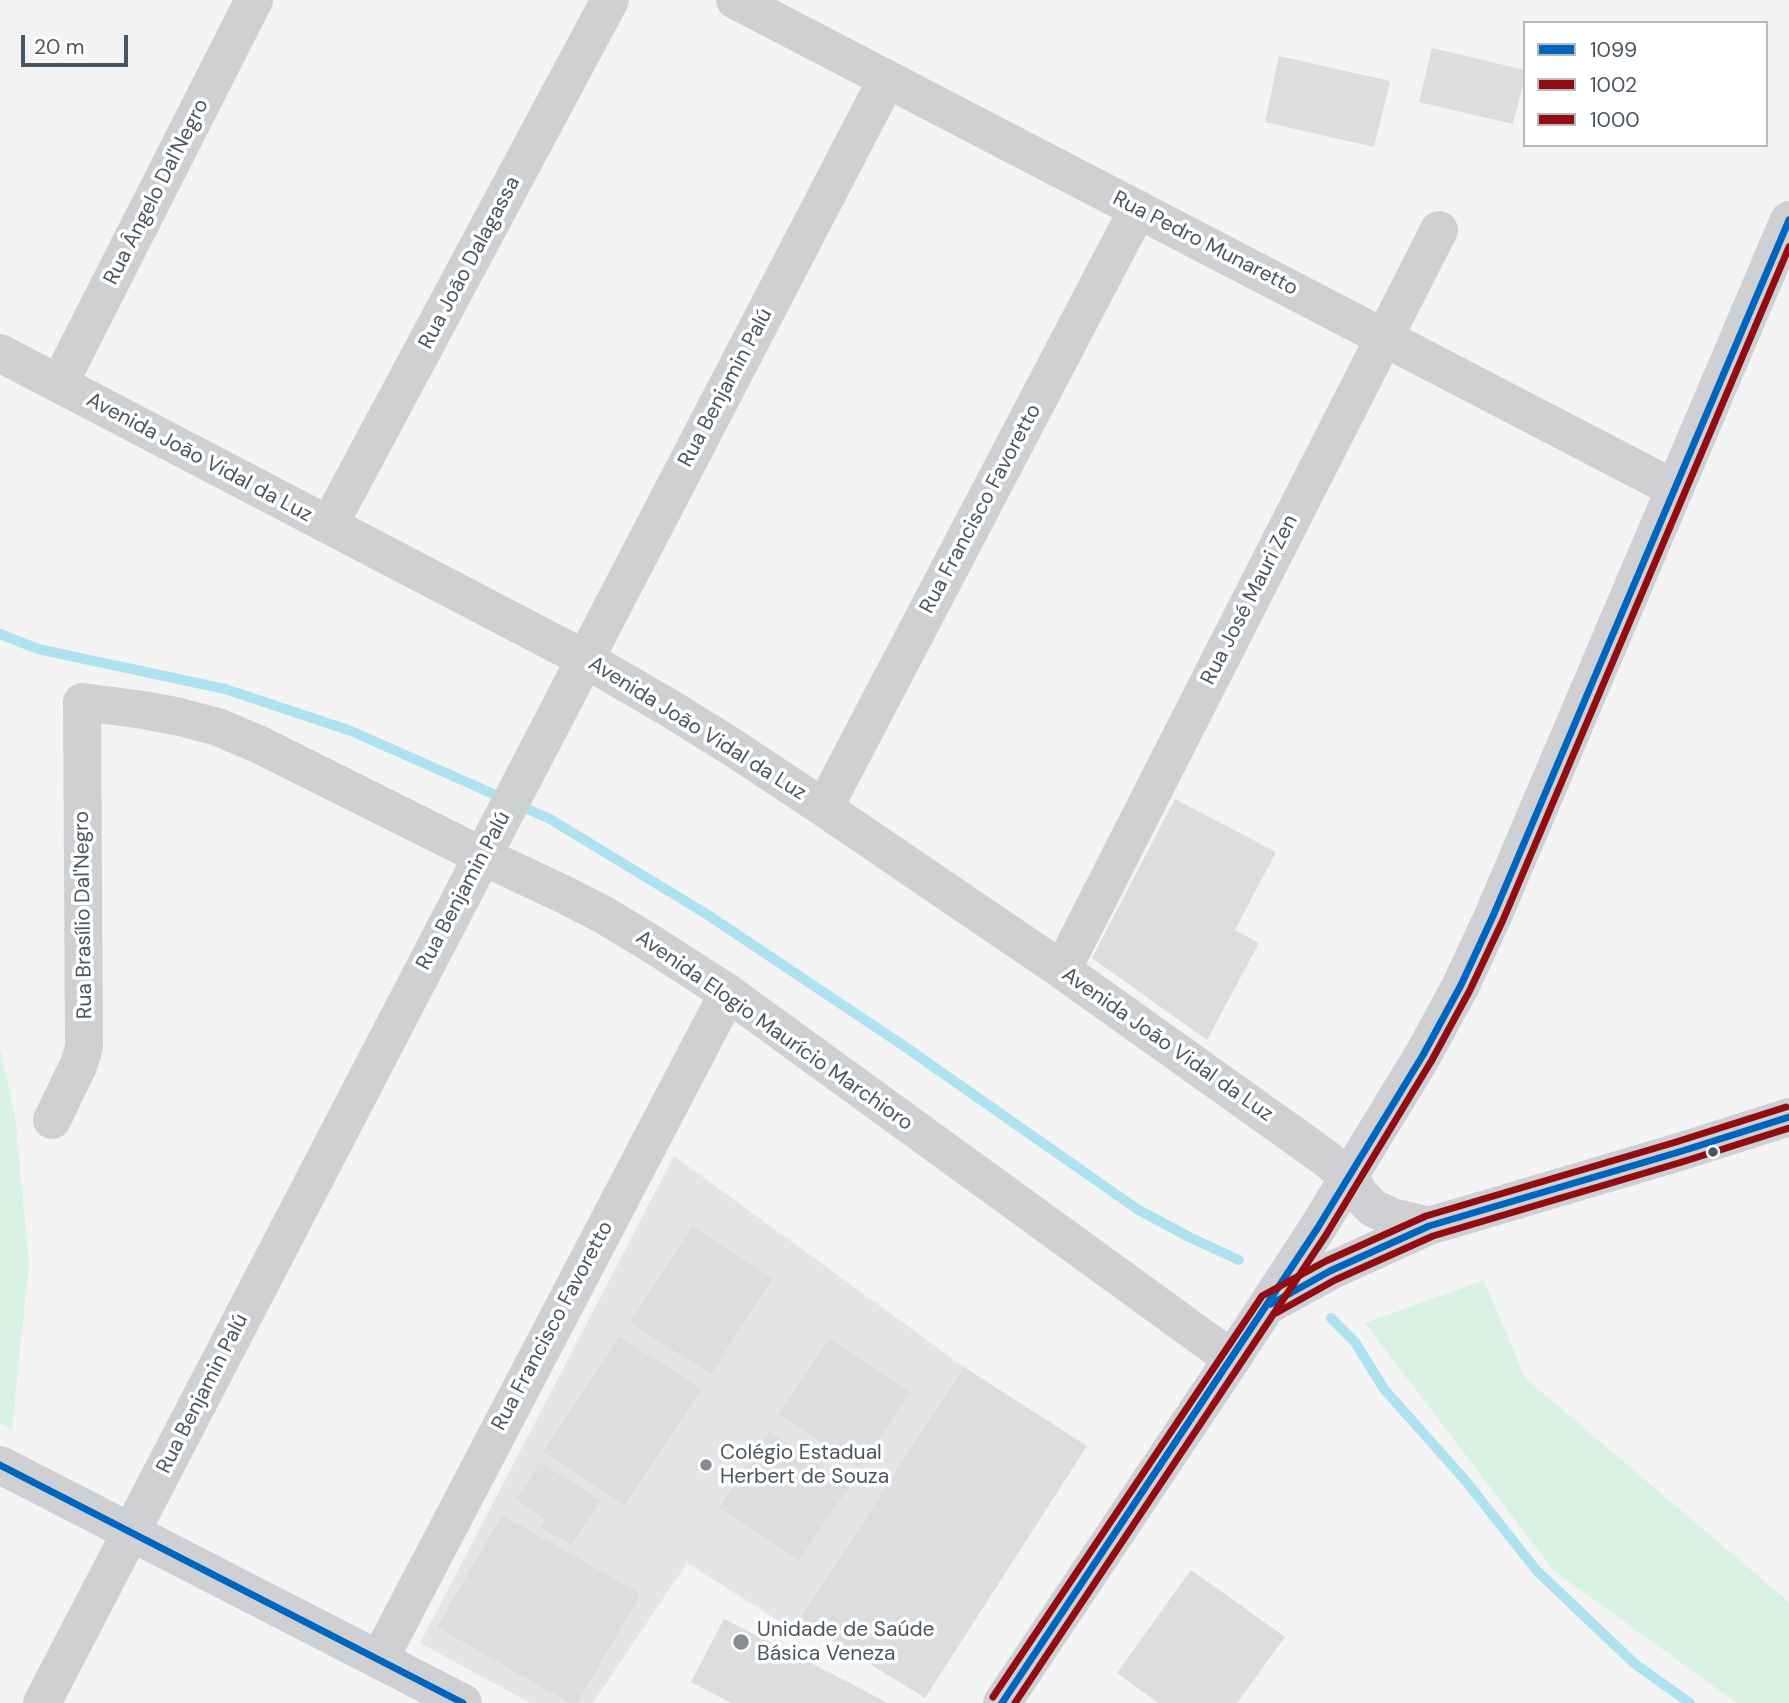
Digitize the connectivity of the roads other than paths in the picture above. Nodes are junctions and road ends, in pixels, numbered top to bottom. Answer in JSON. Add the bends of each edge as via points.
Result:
{"nodes":[{"id":1,"x":254,"y":0,"type":"edge"},
{"id":2,"x":610,"y":0,"type":"edge"},
{"id":3,"x":735,"y":0,"type":"edge"},
{"id":4,"x":887,"y":79,"type":"junction"},
{"id":5,"x":1138,"y":209,"type":"junction"},
{"id":6,"x":1789,"y":220,"type":"edge"},
{"id":7,"x":1439,"y":230,"type":"dead end"},
{"id":8,"x":1384,"y":337,"type":"junction"},
{"id":9,"x":0,"y":353,"type":"edge"},
{"id":10,"x":59,"y":384,"type":"junction"},
{"id":11,"x":1675,"y":489,"type":"junction"},
{"id":12,"x":329,"y":526,"type":"junction"},
{"id":13,"x":585,"y":659,"type":"junction"},
{"id":14,"x":82,"y":702,"type":"joint"},
{"id":15,"x":824,"y":808,"type":"junction"},
{"id":16,"x":489,"y":843,"type":"junction"},
{"id":17,"x":1062,"y":970,"type":"junction"},
{"id":18,"x":727,"y":993,"type":"junction"},
{"id":19,"x":1789,"y":1117,"type":"edge"},
{"id":20,"x":52,"y":1120,"type":"dead end"},
{"id":21,"x":1350,"y":1177,"type":"junction"},
{"id":22,"x":1429,"y":1226,"type":"junction"},
{"id":23,"x":1268,"y":1305,"type":"junction"},
{"id":24,"x":1233,"y":1359,"type":"junction"},
{"id":25,"x":0,"y":1465,"type":"edge"},
{"id":26,"x":131,"y":1532,"type":"junction"},
{"id":27,"x":379,"y":1660,"type":"junction"},
{"id":28,"x":42,"y":1703,"type":"edge"},
{"id":29,"x":463,"y":1703,"type":"edge"},
{"id":30,"x":1002,"y":1703,"type":"edge"}],
"edges":[{"from":1,"to":10,"type":"street","name":"Rua Ângelo Dal'Negro"},
{"from":2,"to":12,"type":"street","name":"Rua João Dalagassa"},
{"from":3,"to":4,"type":"street","name":"Rua Pedro Munaretto"},
{"from":4,"to":5,"type":"street","name":"Rua Pedro Munaretto"},
{"from":4,"to":13,"type":"street","name":"Rua Benjamin Palú"},
{"from":5,"to":8,"type":"street","name":"Rua Pedro Munaretto"},
{"from":5,"to":15,"type":"street","name":"Rua Francisco Favoretto"},
{"from":6,"to":11,"type":"main road"},
{"from":7,"to":8,"type":"street","name":"Rua José Mauri Zen"},
{"from":8,"to":11,"type":"street","name":"Rua Pedro Munaretto"},
{"from":8,"to":17,"type":"street","name":"Rua José Mauri Zen"},
{"from":9,"to":10,"type":"street","name":"Avenida João Vidal da Luz"},
{"from":10,"to":12,"type":"street","name":"Avenida João Vidal da Luz"},
{"from":11,"to":21,"type":"main road","via":[[1461,985]]},
{"from":12,"to":13,"type":"street","name":"Avenida João Vidal da Luz"},
{"from":13,"to":15,"type":"street","name":"Avenida João Vidal da Luz"},
{"from":13,"to":16,"type":"street","name":"Rua Benjamin Palú"},
{"from":14,"to":16,"type":"street","name":"Avenida Elogio Maurício Marchioro","via":[[168,714],[218,727]]},
{"from":14,"to":20,"type":"street","name":"Rua Brasílio Dal'Negro","via":[[84,1047]]},
{"from":15,"to":17,"type":"street","name":"Avenida João Vidal da Luz"},
{"from":16,"to":18,"type":"street","name":"Avenida Elogio Maurício Marchioro"},
{"from":16,"to":26,"type":"street","name":"Rua Benjamin Palú"},
{"from":17,"to":21,"type":"street","name":"Avenida João Vidal da Luz"},
{"from":18,"to":24,"type":"street","name":"Avenida Elogio Maurício Marchioro"},
{"from":18,"to":27,"type":"street","name":"Rua Francisco Favoretto"},
{"from":19,"to":22,"type":"main road"},
{"from":21,"to":22,"type":"main road","via":[[1373,1208]]},
{"from":21,"to":23,"type":"main road"},
{"from":22,"to":23,"type":"main road"},
{"from":23,"to":24,"type":"main road"},
{"from":24,"to":30,"type":"main road"},
{"from":25,"to":26,"type":"main road"},
{"from":26,"to":27,"type":"main road"},
{"from":26,"to":28,"type":"street","name":"Rua Benjamin Palú"},
{"from":27,"to":29,"type":"main road"}]}
